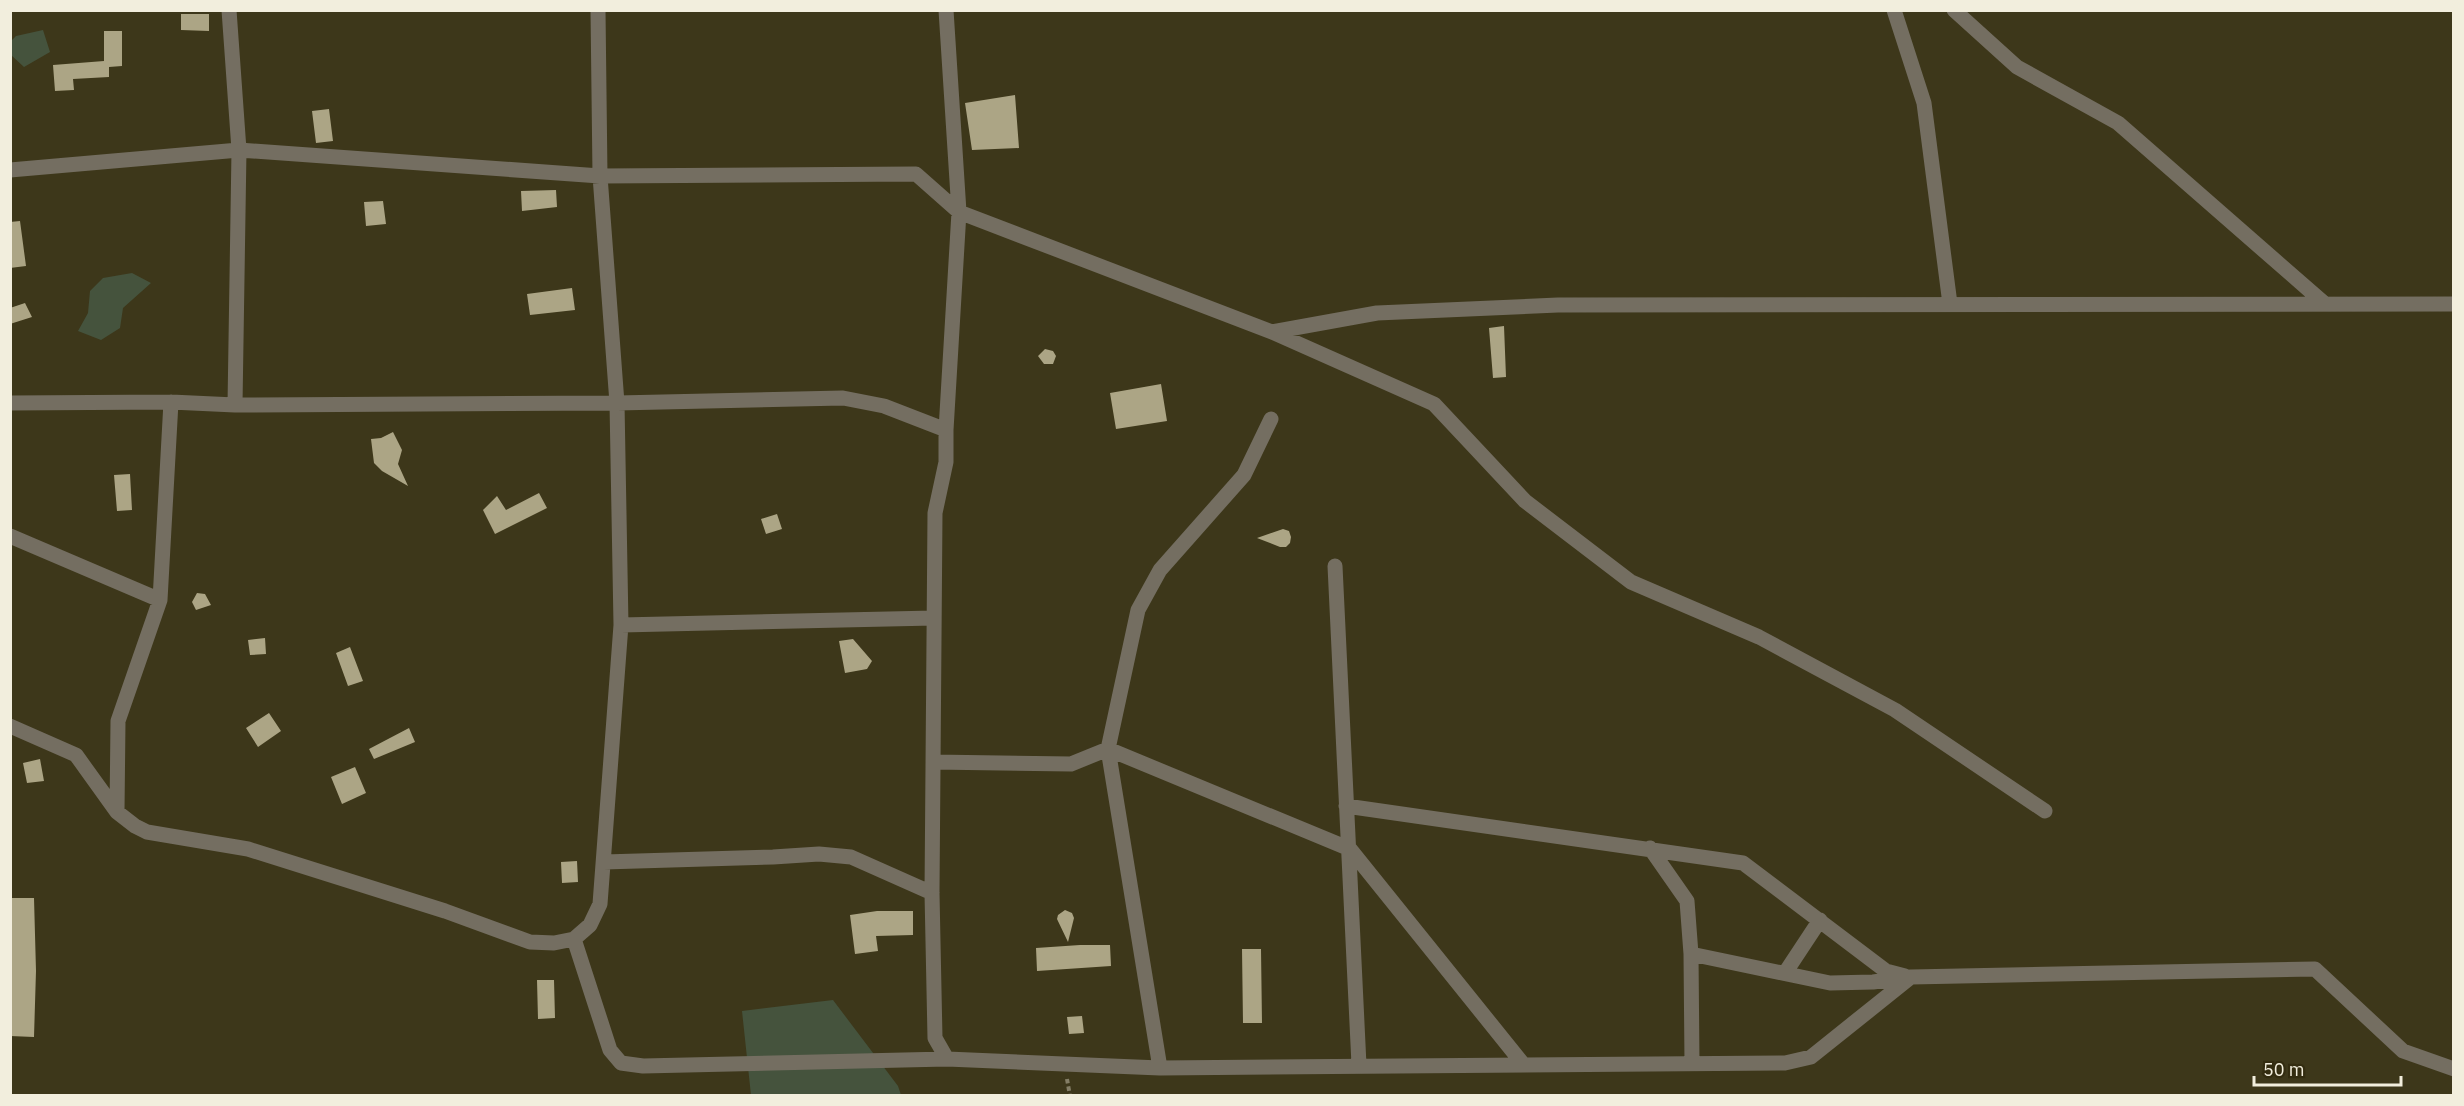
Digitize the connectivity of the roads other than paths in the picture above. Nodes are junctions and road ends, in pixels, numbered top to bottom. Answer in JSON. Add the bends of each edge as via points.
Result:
{"nodes":[{"id":1,"x":229,"y":10,"type":"edge"},
{"id":2,"x":598,"y":10,"type":"edge"},
{"id":3,"x":946,"y":10,"type":"edge"},
{"id":4,"x":1894,"y":10,"type":"edge"},
{"id":5,"x":1954,"y":10,"type":"edge"},
{"id":6,"x":239,"y":150,"type":"junction"},
{"id":7,"x":10,"y":170,"type":"edge"},
{"id":8,"x":600,"y":176,"type":"junction"},
{"id":9,"x":959,"y":212,"type":"junction"},
{"id":10,"x":1950,"y":304,"type":"junction"},
{"id":11,"x":2325,"y":304,"type":"junction"},
{"id":12,"x":2454,"y":304,"type":"edge"},
{"id":13,"x":1272,"y":332,"type":"junction"},
{"id":14,"x":171,"y":402,"type":"junction"},
{"id":15,"x":10,"y":403,"type":"edge"},
{"id":16,"x":617,"y":403,"type":"junction"},
{"id":17,"x":235,"y":405,"type":"junction"},
{"id":18,"x":1271,"y":419,"type":"dead end"},
{"id":19,"x":946,"y":430,"type":"junction"},
{"id":20,"x":10,"y":536,"type":"edge"},
{"id":21,"x":1335,"y":566,"type":"dead end"},
{"id":22,"x":160,"y":600,"type":"junction"},
{"id":23,"x":933,"y":618,"type":"junction"},
{"id":24,"x":621,"y":626,"type":"junction"},
{"id":25,"x":10,"y":726,"type":"edge"},
{"id":26,"x":1108,"y":749,"type":"junction"},
{"id":27,"x":933,"y":762,"type":"junction"},
{"id":28,"x":1346,"y":806,"type":"junction"},
{"id":29,"x":2044,"y":811,"type":"dead end"},
{"id":30,"x":117,"y":812,"type":"junction"},
{"id":31,"x":1650,"y":848,"type":"junction"},
{"id":32,"x":1350,"y":849,"type":"junction"},
{"id":33,"x":604,"y":862,"type":"junction"},
{"id":34,"x":932,"y":893,"type":"junction"},
{"id":35,"x":1820,"y":920,"type":"junction"},
{"id":36,"x":574,"y":939,"type":"junction"},
{"id":37,"x":1691,"y":954,"type":"junction"},
{"id":38,"x":1785,"y":973,"type":"junction"},
{"id":39,"x":1911,"y":977,"type":"junction"},
{"id":40,"x":946,"y":1059,"type":"junction"},
{"id":41,"x":1692,"y":1063,"type":"junction"},
{"id":42,"x":1523,"y":1064,"type":"junction"},
{"id":43,"x":1359,"y":1065,"type":"junction"},
{"id":44,"x":1160,"y":1068,"type":"junction"},
{"id":45,"x":2454,"y":1069,"type":"edge"}],
"edges":[{"from":1,"to":6,"type":"street"},
{"from":2,"to":8,"type":"street"},
{"from":3,"to":9,"type":"street"},
{"from":4,"to":10,"type":"street","via":[[1924,103]]},
{"from":5,"to":11,"type":"street","via":[[2017,67],[2118,123]]},
{"from":6,"to":7,"type":"street"},
{"from":6,"to":8,"type":"street"},
{"from":6,"to":17,"type":"street"},
{"from":8,"to":9,"type":"street","via":[[916,174]]},
{"from":8,"to":16,"type":"street"},
{"from":9,"to":13,"type":"street"},
{"from":9,"to":19,"type":"street"},
{"from":10,"to":11,"type":"street"},
{"from":10,"to":13,"type":"street","via":[[1547,306],[1377,313]]},
{"from":11,"to":12,"type":"street"},
{"from":13,"to":29,"type":"street","via":[[1434,404],[1525,501],[1631,582],[1759,637],[1894,710]]},
{"from":14,"to":15,"type":"street"},
{"from":14,"to":17,"type":"street"},
{"from":14,"to":22,"type":"street"},
{"from":16,"to":17,"type":"street"},
{"from":16,"to":19,"type":"street","via":[[843,398],[884,406]]},
{"from":16,"to":24,"type":"street"},
{"from":18,"to":26,"type":"street","via":[[1244,474],[1160,570],[1138,609]]},
{"from":19,"to":23,"type":"street","via":[[946,462],[935,513]]},
{"from":20,"to":22,"type":"street"},
{"from":21,"to":28,"type":"street"},
{"from":22,"to":30,"type":"street","via":[[118,721]]},
{"from":23,"to":24,"type":"street"},
{"from":23,"to":27,"type":"street"},
{"from":24,"to":33,"type":"street"},
{"from":25,"to":30,"type":"street","via":[[76,755]]},
{"from":26,"to":27,"type":"street","via":[[1071,764]]},
{"from":26,"to":32,"type":"street"},
{"from":26,"to":44,"type":"street"},
{"from":27,"to":34,"type":"street"},
{"from":28,"to":31,"type":"street"},
{"from":28,"to":32,"type":"street"},
{"from":30,"to":36,"type":"street","via":[[147,832],[248,849],[530,942]]},
{"from":31,"to":35,"type":"street","via":[[1743,862]]},
{"from":31,"to":37,"type":"street","via":[[1687,901]]},
{"from":32,"to":42,"type":"street"},
{"from":32,"to":43,"type":"street"},
{"from":33,"to":34,"type":"street","via":[[819,854],[850,857]]},
{"from":33,"to":36,"type":"street","via":[[600,904],[590,925]]},
{"from":34,"to":40,"type":"street","via":[[935,1038]]},
{"from":35,"to":38,"type":"street"},
{"from":35,"to":39,"type":"street","via":[[1887,970]]},
{"from":36,"to":40,"type":"street","via":[[610,1050],[621,1064]]},
{"from":37,"to":38,"type":"street"},
{"from":37,"to":41,"type":"street"},
{"from":38,"to":39,"type":"street","via":[[1830,982]]},
{"from":39,"to":41,"type":"street","via":[[1812,1057],[1785,1063]]},
{"from":39,"to":45,"type":"street","via":[[2315,969],[2403,1051]]},
{"from":40,"to":44,"type":"street"},
{"from":41,"to":42,"type":"street"},
{"from":42,"to":43,"type":"street"},
{"from":43,"to":44,"type":"street"}]}
